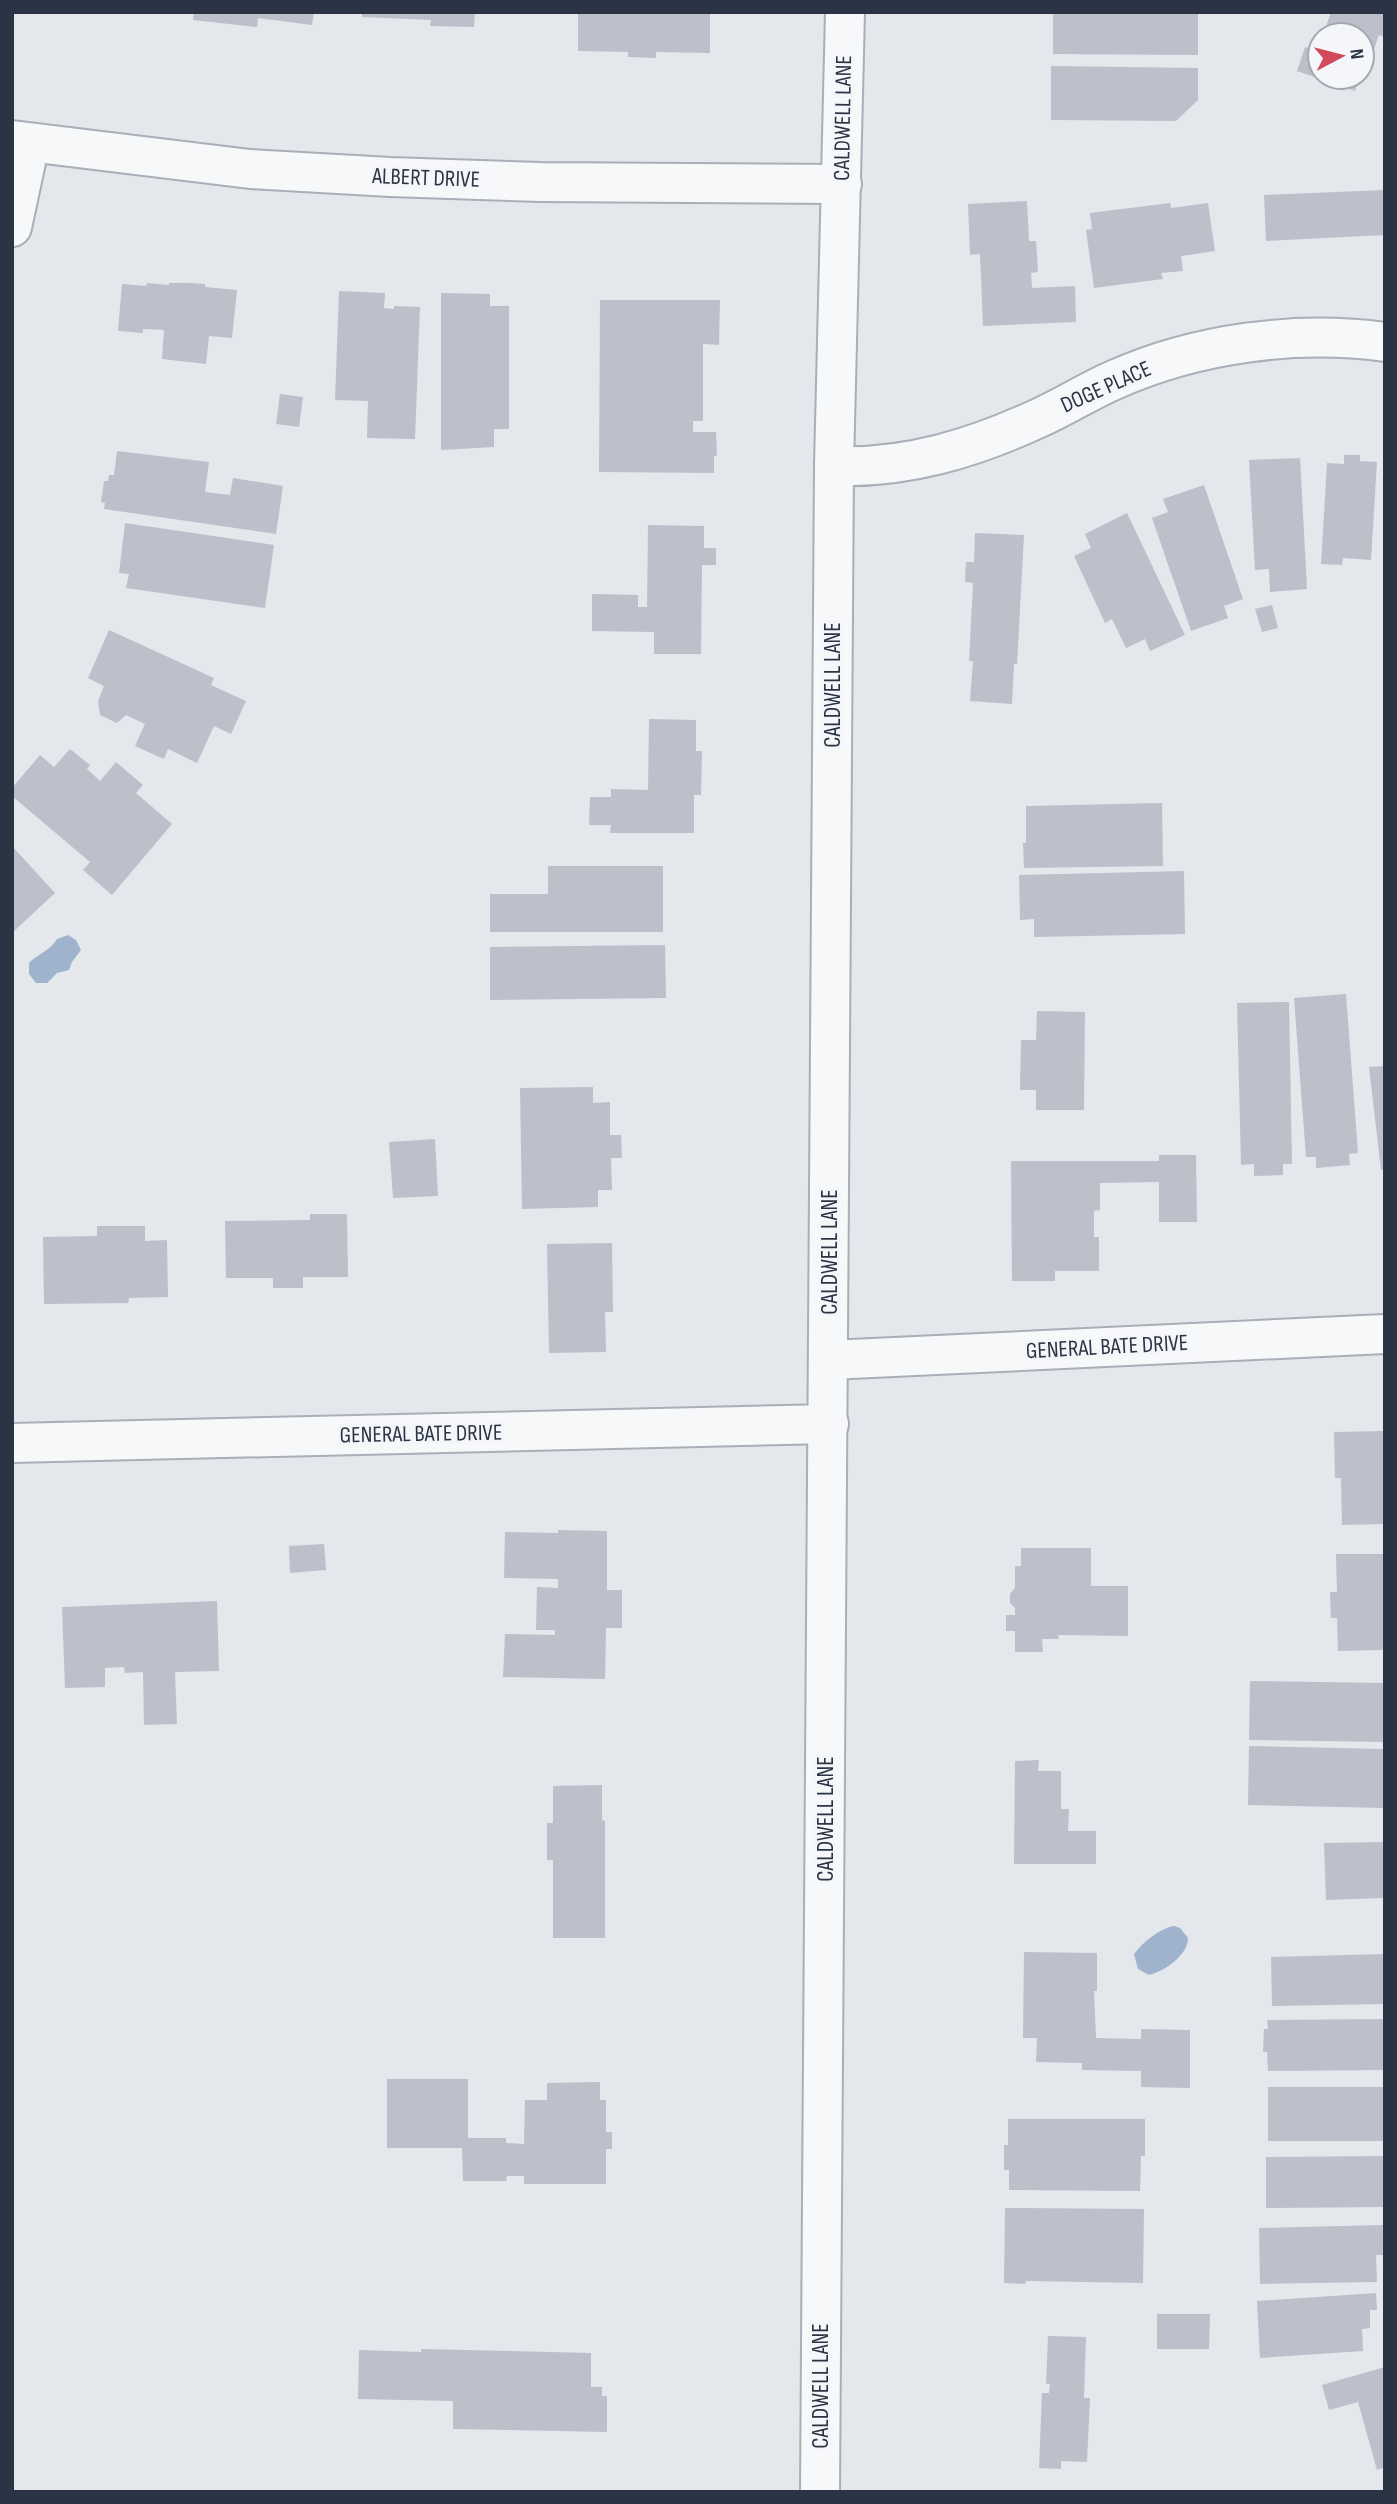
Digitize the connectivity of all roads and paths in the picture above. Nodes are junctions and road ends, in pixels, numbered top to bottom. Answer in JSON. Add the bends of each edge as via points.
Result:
{"nodes":[{"id":1,"x":845,"y":12,"type":"edge"},
{"id":2,"x":21,"y":141,"type":"edge"},
{"id":3,"x":842,"y":184,"type":"junction"},
{"id":4,"x":12,"y":227,"type":"edge"},
{"id":5,"x":1385,"y":342,"type":"edge"},
{"id":6,"x":834,"y":466,"type":"junction"},
{"id":7,"x":1385,"y":1334,"type":"edge"},
{"id":8,"x":829,"y":1360,"type":"junction"},
{"id":9,"x":829,"y":1424,"type":"junction"},
{"id":10,"x":12,"y":1443,"type":"edge"},
{"id":11,"x":820,"y":2492,"type":"edge"}],
"edges":[{"from":1,"to":3,"type":"street","name":"CALDWELL LANE"},
{"from":2,"to":3,"type":"street","name":"ALBERT DRIVE","via":[[250,169],[390,177]]},
{"from":2,"to":4,"type":"street"},
{"from":3,"to":6,"type":"street","name":"CALDWELL LANE"},
{"from":5,"to":6,"type":"street","name":"DOGE PLACE","via":[[1310,337],[1210,350],[1115,379],[977,445],[901,462]]},
{"from":6,"to":8,"type":"street","name":"CALDWELL LANE"},
{"from":7,"to":8,"type":"street","name":"GENERAL BATE DRIVE"},
{"from":8,"to":9,"type":"street","name":"CALDWELL LANE"},
{"from":9,"to":10,"type":"street","name":"GENERAL BATE DRIVE"},
{"from":9,"to":11,"type":"street","name":"CALDWELL LANE"}]}
